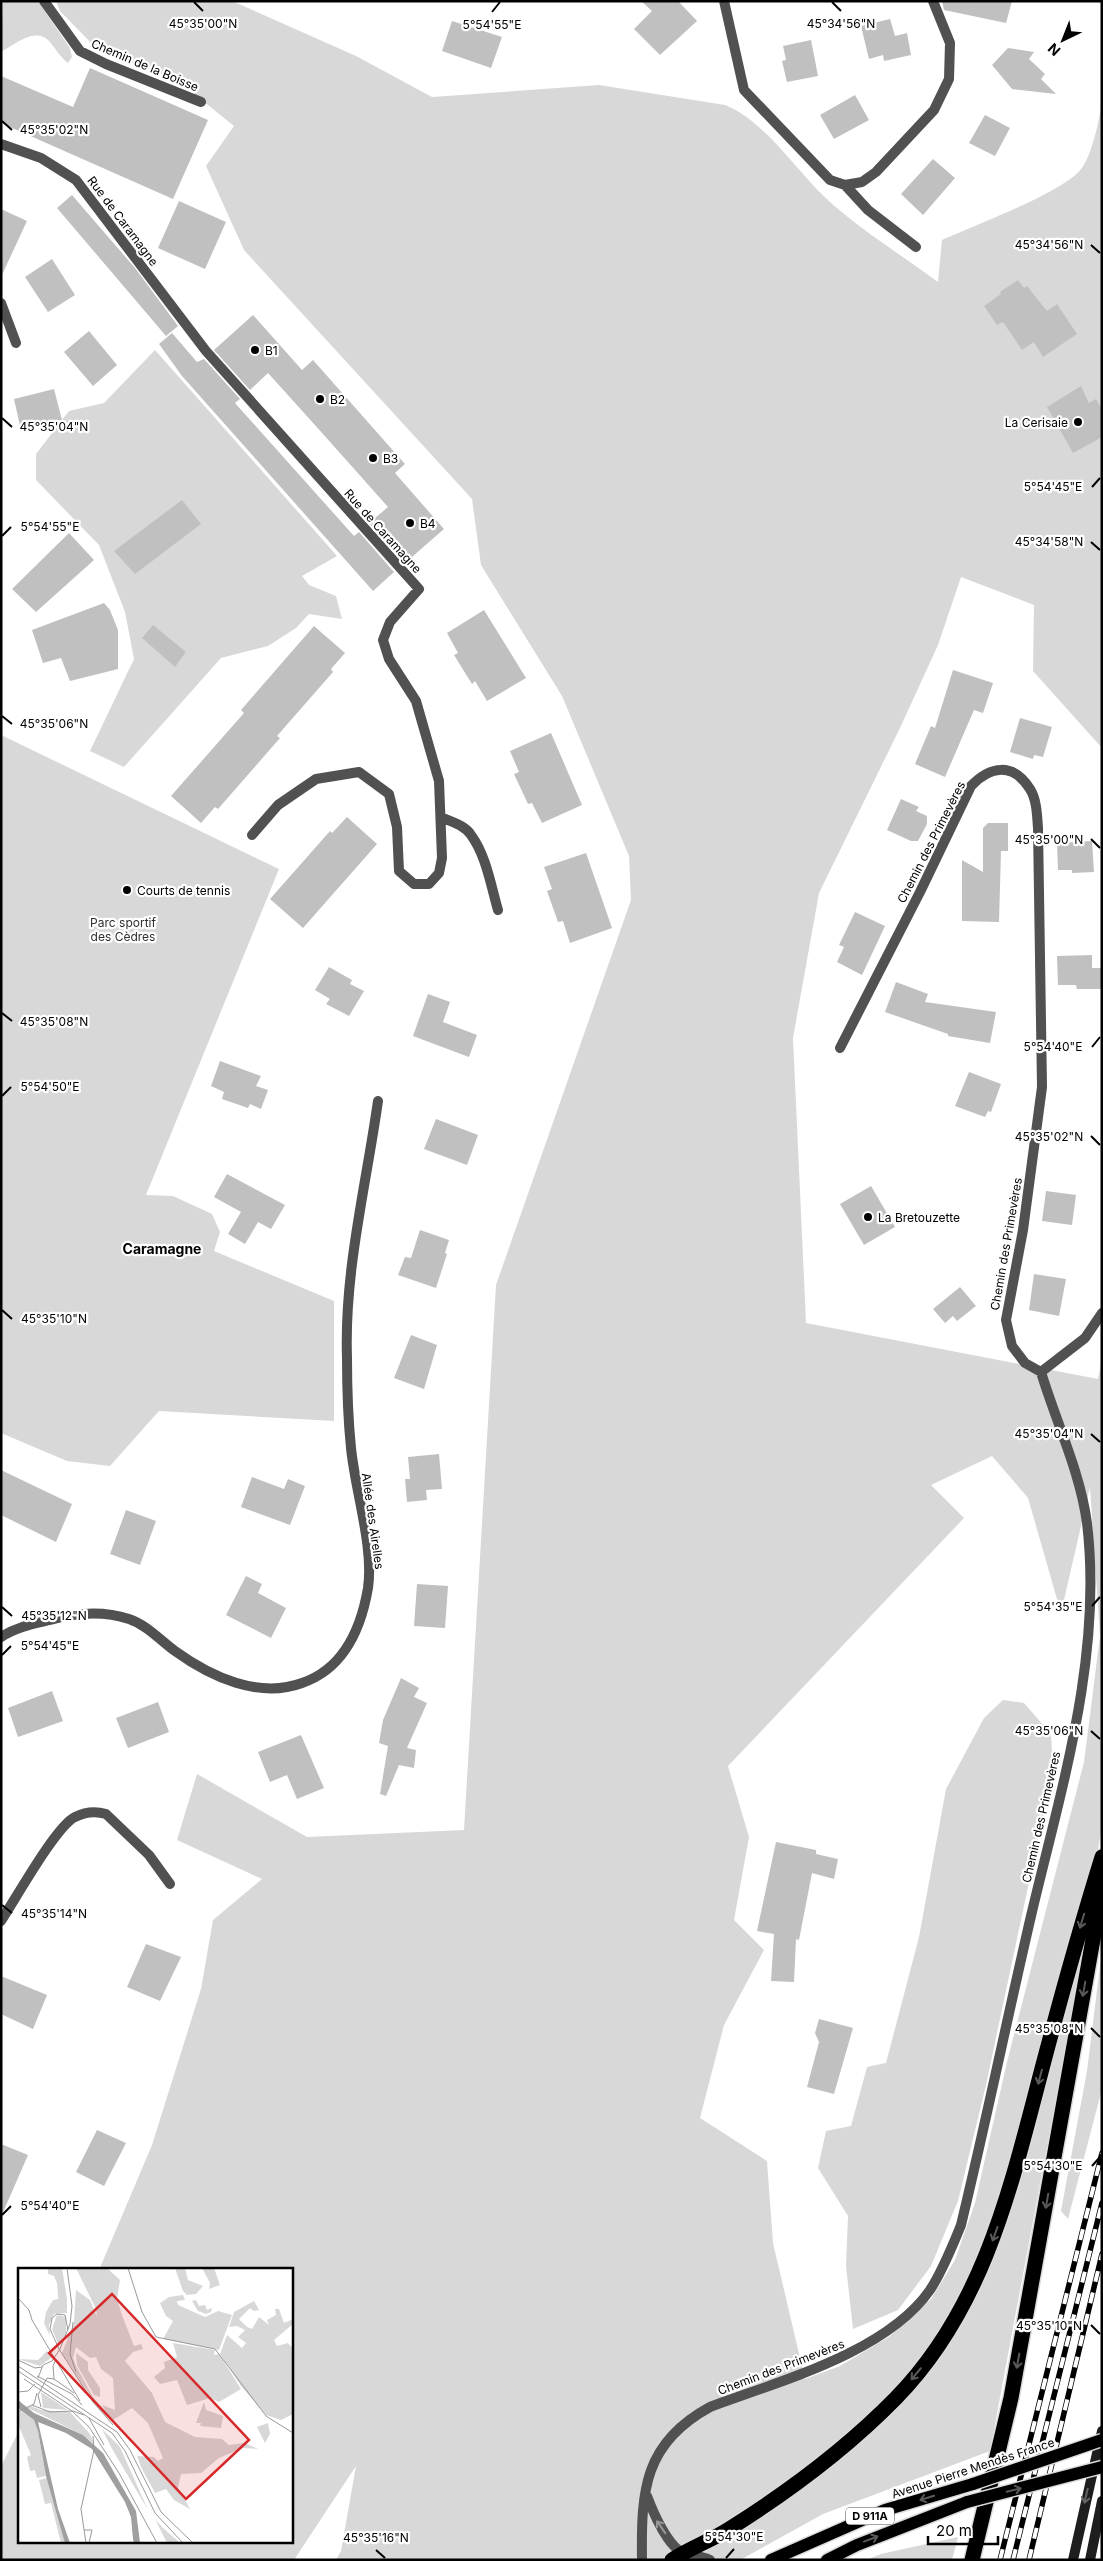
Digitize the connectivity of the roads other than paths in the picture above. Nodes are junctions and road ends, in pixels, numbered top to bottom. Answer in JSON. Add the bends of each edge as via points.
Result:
{"nodes":[{"id":1,"x":44,"y":1,"type":"edge"},
{"id":2,"x":724,"y":1,"type":"edge"},
{"id":3,"x":933,"y":1,"type":"edge"},
{"id":4,"x":201,"y":102,"type":"dead end"},
{"id":5,"x":1,"y":144,"type":"edge"},
{"id":6,"x":845,"y":185,"type":"junction"},
{"id":7,"x":916,"y":247,"type":"dead end"},
{"id":8,"x":1,"y":303,"type":"edge"},
{"id":9,"x":16,"y":343,"type":"dead end"},
{"id":10,"x":441,"y":817,"type":"junction"},
{"id":11,"x":252,"y":835,"type":"dead end"},
{"id":12,"x":498,"y":910,"type":"dead end"},
{"id":13,"x":840,"y":1048,"type":"dead end"},
{"id":14,"x":378,"y":1101,"type":"dead end"},
{"id":15,"x":1102,"y":1313,"type":"edge"},
{"id":16,"x":1042,"y":1372,"type":"junction"},
{"id":17,"x":1,"y":1637,"type":"edge"},
{"id":18,"x":1102,"y":1857,"type":"edge"},
{"id":19,"x":170,"y":1884,"type":"dead end"},
{"id":20,"x":1102,"y":1890,"type":"edge"},
{"id":21,"x":1,"y":1921,"type":"edge"},
{"id":22,"x":1102,"y":2431,"type":"edge"},
{"id":23,"x":1102,"y":2440,"type":"edge"},
{"id":24,"x":1102,"y":2467,"type":"edge"},
{"id":25,"x":646,"y":2495,"type":"junction"},
{"id":26,"x":1102,"y":2501,"type":"edge"},
{"id":27,"x":679,"y":2557,"type":"edge"},
{"id":28,"x":769,"y":2559,"type":"edge"},
{"id":29,"x":642,"y":2560,"type":"edge"},
{"id":30,"x":710,"y":2560,"type":"edge"},
{"id":31,"x":827,"y":2560,"type":"edge"},
{"id":32,"x":972,"y":2560,"type":"edge"},
{"id":33,"x":1073,"y":2560,"type":"edge"},
{"id":34,"x":1090,"y":2560,"type":"edge"}],
"edges":[{"from":1,"to":4,"type":"street","name":"Chemin de la Boisse","via":[[80,51]]},
{"from":2,"to":6,"type":"street","via":[[744,90],[830,180]]},
{"from":3,"to":6,"type":"street","via":[[950,43],[949,79],[934,110],[876,172],[862,182]]},
{"from":5,"to":10,"type":"street","name":"Rue de Caramagne","via":[[41,158],[76,180],[206,351],[419,590],[390,622],[383,640],[389,659],[416,701],[440,781]]},
{"from":6,"to":7,"type":"street","via":[[868,210]]},
{"from":8,"to":9,"type":"street"},
{"from":10,"to":11,"type":"street","name":"Rue de Caramagne","via":[[442,858],[439,873],[429,884],[414,884],[399,871],[397,827],[389,794],[359,772],[316,779],[278,806]]},
{"from":10,"to":12,"type":"street","via":[[471,834]]},
{"from":13,"to":16,"type":"street","name":"Chemin des Primevères","via":[[971,786],[983,774],[996,769],[1007,770],[1030,789],[1036,808],[1042,1087],[1023,1230],[1006,1320],[1012,1346],[1025,1362]]},
{"from":14,"to":17,"type":"street","name":"Allée des Airelles","via":[[353,1257],[346,1355],[351,1448],[368,1561],[368,1585],[353,1636],[340,1659],[325,1673],[304,1683],[282,1690],[260,1689],[232,1682],[201,1668],[132,1620],[112,1614],[60,1617],[10,1631]]},
{"from":15,"to":16,"type":"street","via":[[1085,1338]]},
{"from":16,"to":25,"type":"street","name":"Chemin des Primevères","via":[[1079,1485],[1085,1514],[1090,1622],[1086,1663],[1070,1747],[961,2225],[944,2266],[929,2291],[900,2320],[836,2360],[710,2407],[692,2417],[674,2431],[655,2459]]},
{"from":18,"to":27,"type":"highway","one_way":true,"via":[[1072,1955],[1010,2190],[984,2265],[954,2324],[897,2397],[841,2447],[743,2520]]},
{"from":19,"to":21,"type":"street","via":[[149,1854],[106,1814],[87,1813],[74,1817],[56,1836]]},
{"from":20,"to":32,"type":"highway","one_way":true,"via":[[1011,2398]]},
{"from":22,"to":33,"type":"main road","one_way":true},
{"from":23,"to":28,"type":"main road","name":"Avenue Pierre Mendès France","number":"D 911A","one_way":true,"bridge":true,"via":[[886,2510]]},
{"from":31,"to":24,"type":"main road","number":"D 911A","one_way":true,"bridge":true,"via":[[967,2502]]},
{"from":27,"to":25,"type":"street","one_way":true,"via":[[655,2519]]},
{"from":25,"to":29,"type":"street","name":"Chemin des Primevères"},
{"from":26,"to":34,"type":"main road"},
{"from":27,"to":30,"type":"street","via":[[697,2554]]}]}
